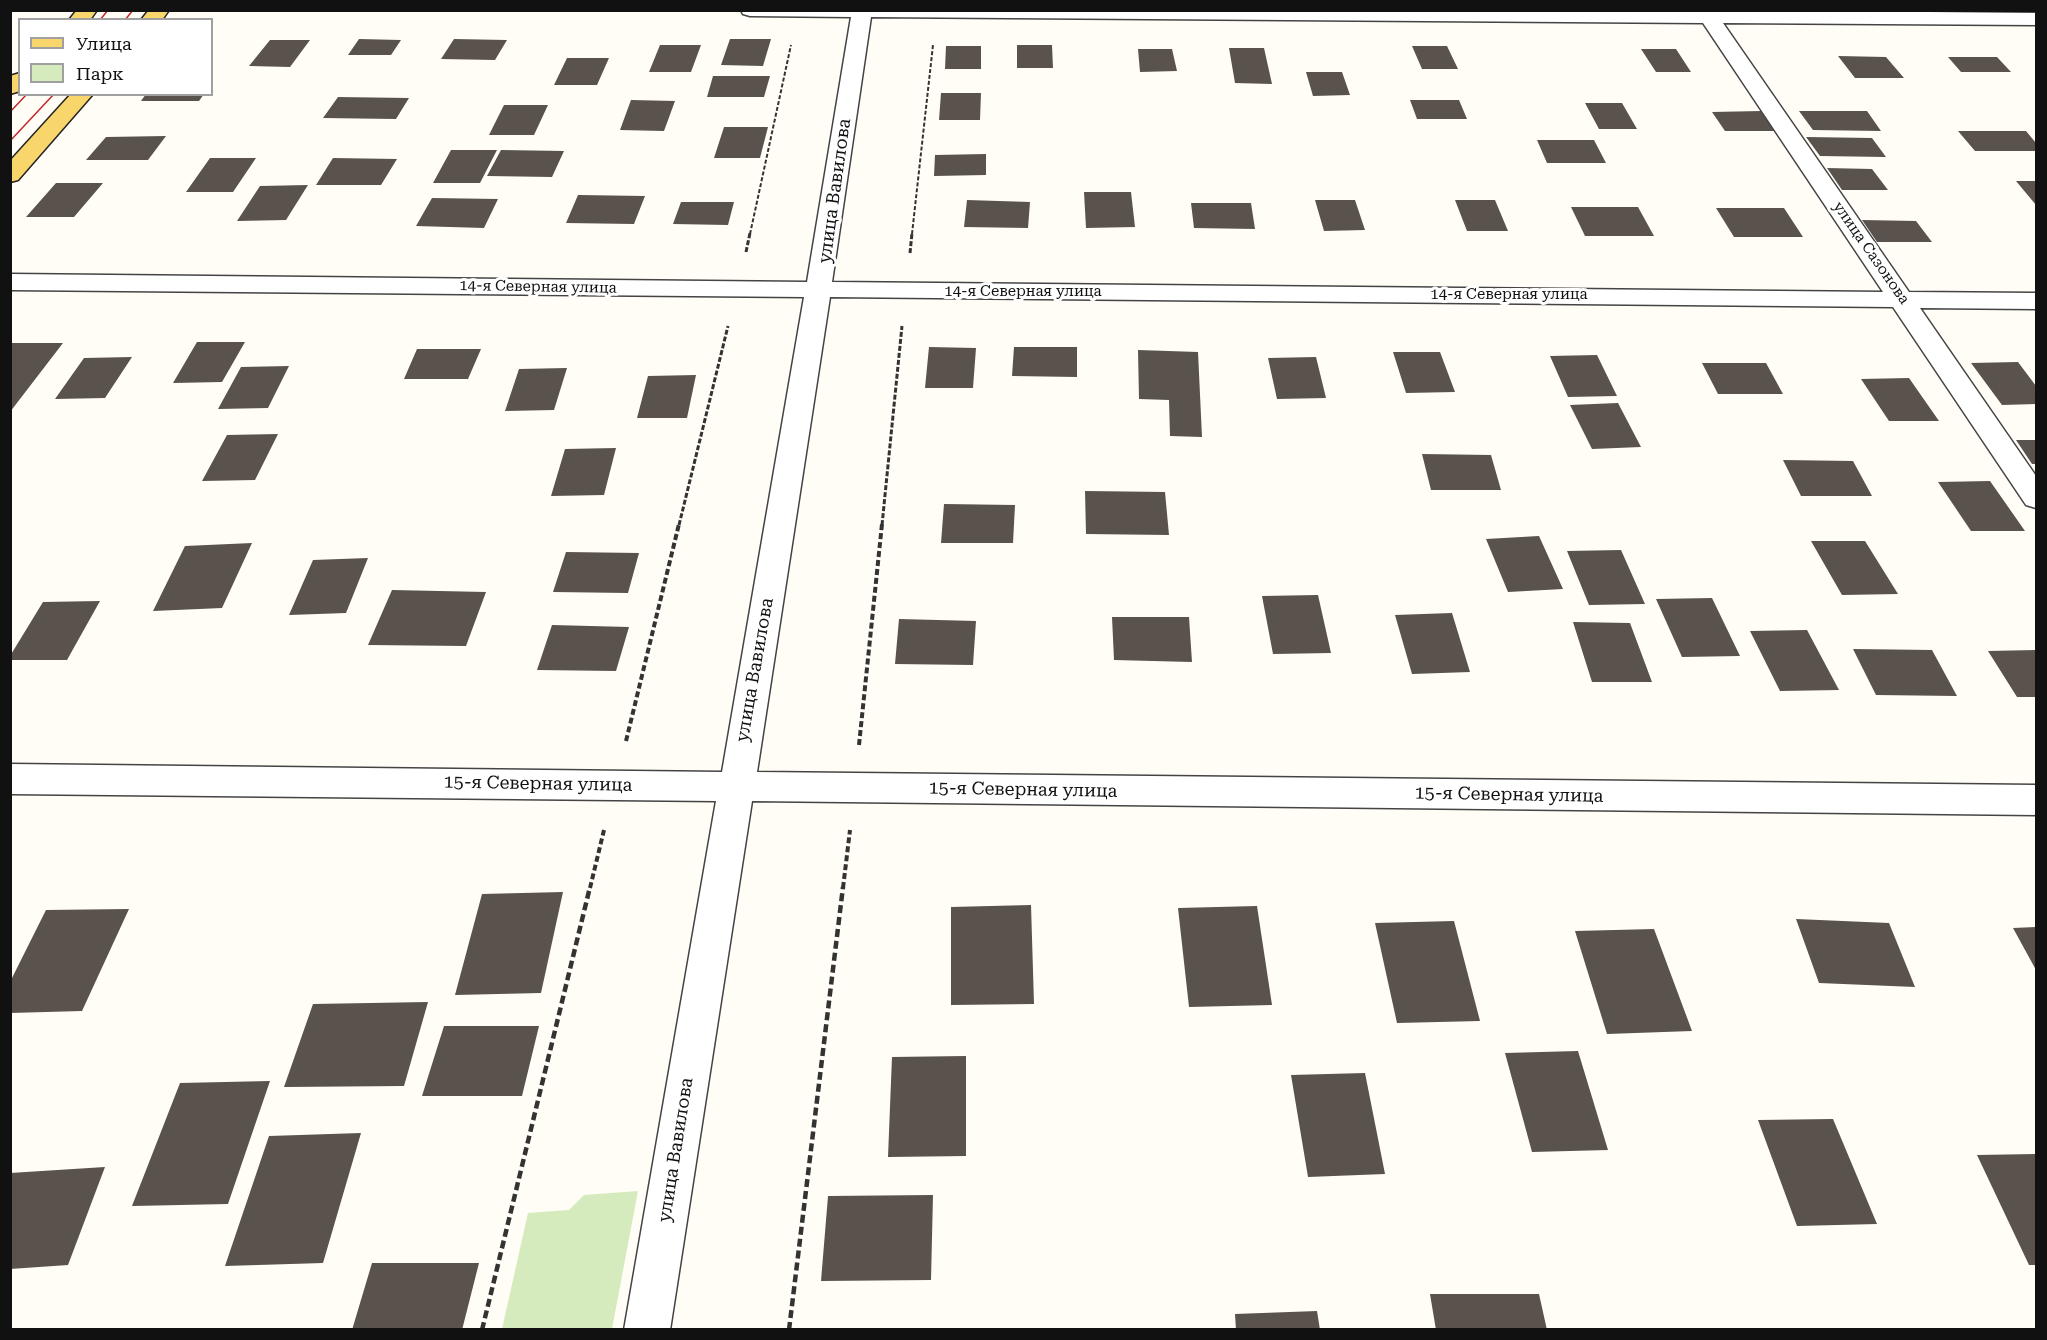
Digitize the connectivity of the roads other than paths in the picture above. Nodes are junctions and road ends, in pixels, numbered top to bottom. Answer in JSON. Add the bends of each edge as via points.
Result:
{"nodes":[{"id":1,"x":750,"y":10,"type":"edge"},
{"id":2,"x":803,"y":11,"type":"edge"},
{"id":3,"x":862,"y":11,"type":"edge"},
{"id":4,"x":937,"y":12,"type":"edge"},
{"id":5,"x":1706,"y":14,"type":"edge"},
{"id":6,"x":2037,"y":19,"type":"edge"},
{"id":7,"x":81,"y":96,"type":"edge"},
{"id":8,"x":10,"y":175,"type":"edge"},
{"id":9,"x":10,"y":282,"type":"edge"},
{"id":10,"x":820,"y":291,"type":"junction"},
{"id":11,"x":1903,"y":298,"type":"junction"},
{"id":12,"x":2037,"y":301,"type":"edge"},
{"id":13,"x":2037,"y":498,"type":"edge"},
{"id":14,"x":10,"y":779,"type":"edge"},
{"id":15,"x":736,"y":786,"type":"junction"},
{"id":16,"x":2037,"y":800,"type":"edge"},
{"id":17,"x":647,"y":1329,"type":"edge"}],
"edges":[{"from":1,"to":2,"type":"street"},
{"from":2,"to":3,"type":"street"},
{"from":3,"to":4,"type":"street"},
{"from":3,"to":10,"type":"street","name":"улица Вавилова"},
{"from":4,"to":5,"type":"street"},
{"from":5,"to":6,"type":"street"},
{"from":5,"to":11,"type":"street","name":"улица Сазонова"},
{"from":7,"to":8,"type":"main road"},
{"from":9,"to":10,"type":"street","name":"14-я Северная улица"},
{"from":10,"to":11,"type":"street","name":"14-я Северная улица"},
{"from":10,"to":15,"type":"street","name":"улица Вавилова"},
{"from":11,"to":12,"type":"street","name":"14-я Северная улица"},
{"from":11,"to":13,"type":"street","name":"улица Сазонова"},
{"from":14,"to":15,"type":"street","name":"15-я Северная улица"},
{"from":15,"to":16,"type":"street","name":"15-я Северная улица"},
{"from":15,"to":17,"type":"street","name":"улица Вавилова"}]}
